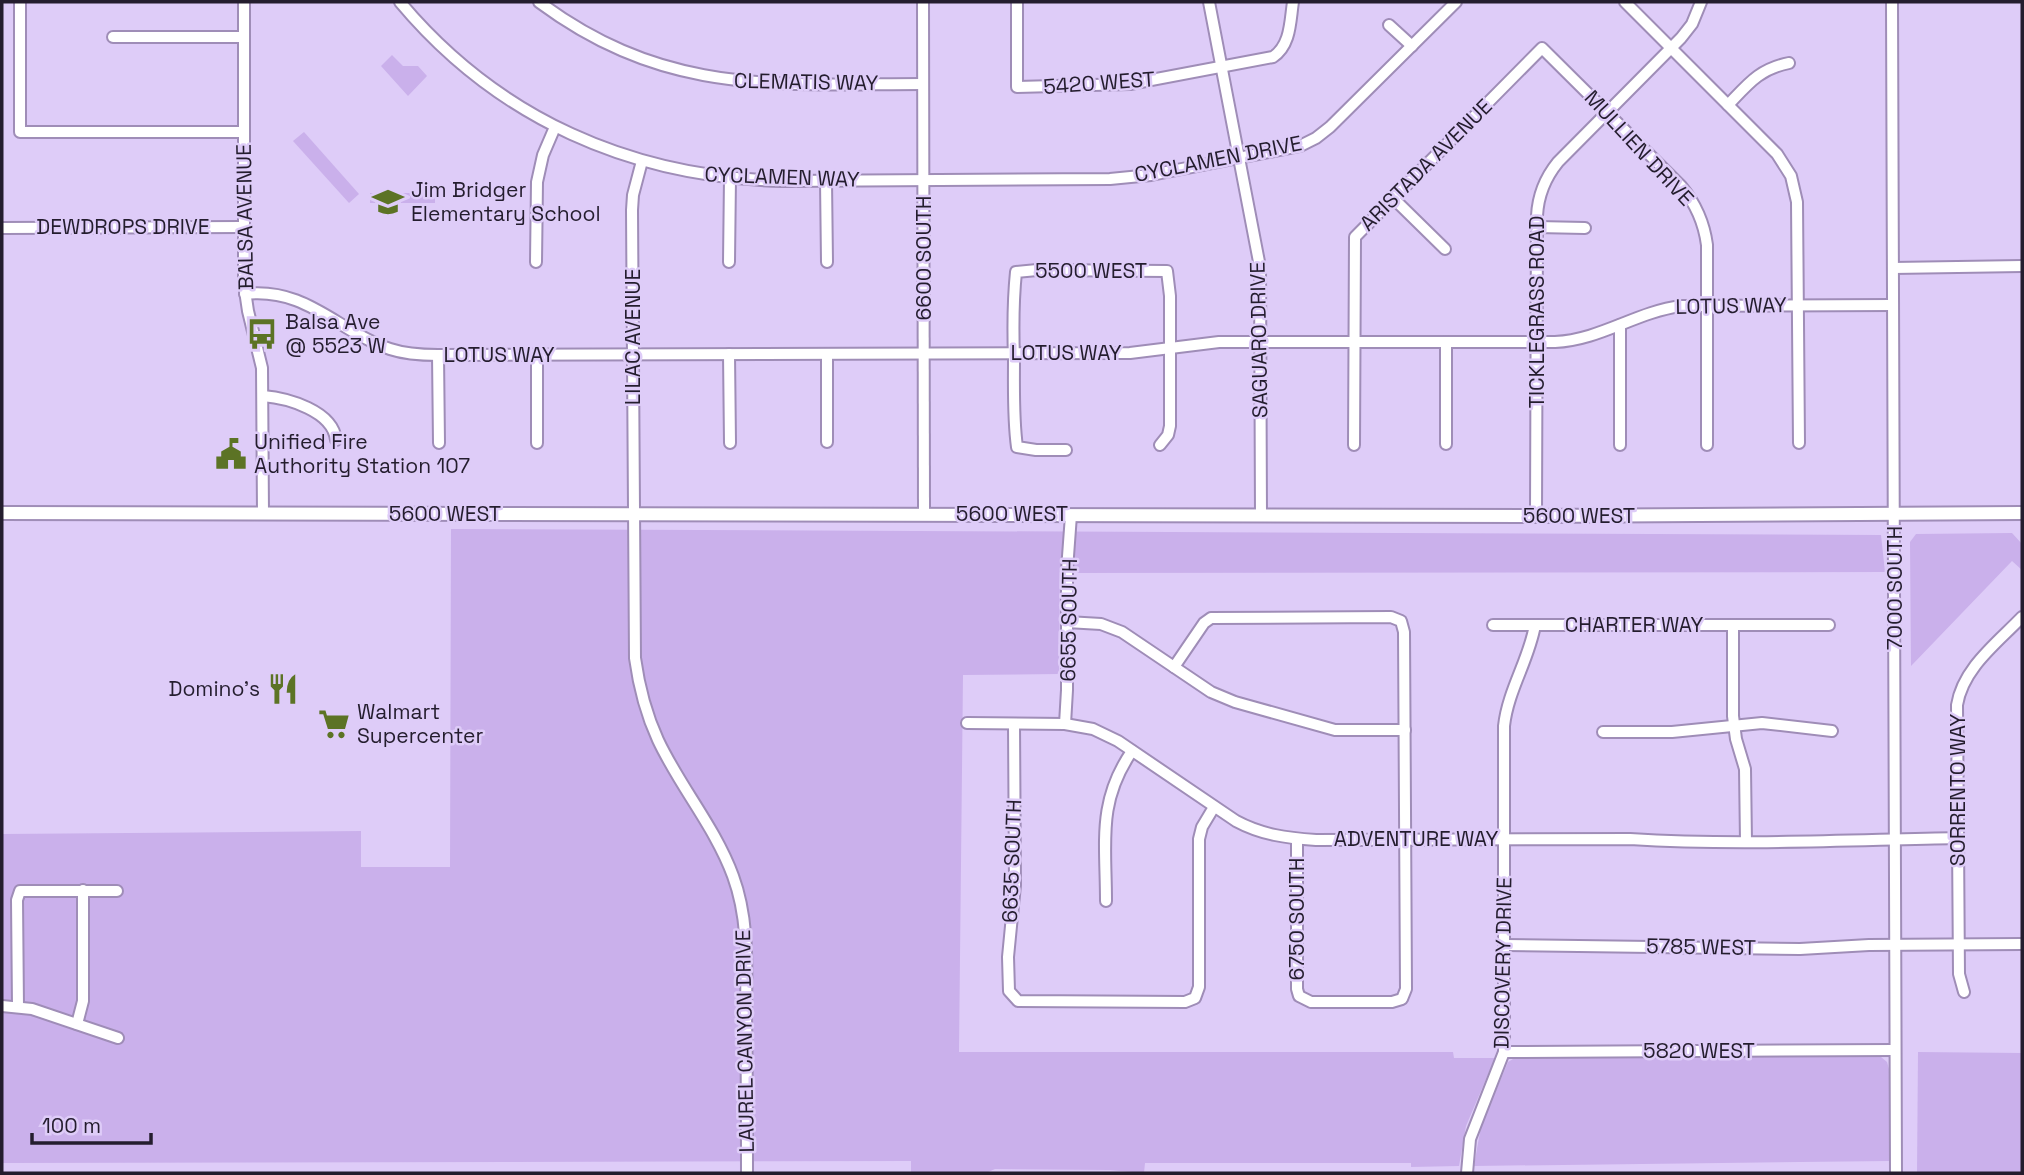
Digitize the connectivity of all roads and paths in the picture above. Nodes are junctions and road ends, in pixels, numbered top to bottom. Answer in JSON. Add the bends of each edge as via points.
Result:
{"nodes":[{"id":1,"x":20,"y":2,"type":"edge"},
{"id":2,"x":244,"y":2,"type":"edge"},
{"id":3,"x":400,"y":2,"type":"edge"},
{"id":4,"x":539,"y":2,"type":"edge"},
{"id":5,"x":923,"y":2,"type":"edge"},
{"id":6,"x":1017,"y":2,"type":"edge"},
{"id":7,"x":1209,"y":2,"type":"edge"},
{"id":8,"x":1293,"y":2,"type":"edge"},
{"id":9,"x":1456,"y":2,"type":"edge"},
{"id":10,"x":1625,"y":2,"type":"edge"},
{"id":11,"x":1701,"y":2,"type":"edge"},
{"id":12,"x":1892,"y":2,"type":"edge"},
{"id":13,"x":1389,"y":25,"type":"dead end"},
{"id":14,"x":113,"y":37,"type":"dead end"},
{"id":15,"x":244,"y":37,"type":"junction"},
{"id":16,"x":1412,"y":46,"type":"junction"},
{"id":17,"x":1542,"y":48,"type":"joint"},
{"id":18,"x":1671,"y":48,"type":"junction"},
{"id":19,"x":1789,"y":63,"type":"dead end"},
{"id":20,"x":1222,"y":67,"type":"junction"},
{"id":21,"x":923,"y":84,"type":"junction"},
{"id":22,"x":1728,"y":105,"type":"junction"},
{"id":23,"x":1607,"y":112,"type":"junction"},
{"id":24,"x":555,"y":127,"type":"junction"},
{"id":25,"x":244,"y":132,"type":"junction"},
{"id":26,"x":1239,"y":158,"type":"junction"},
{"id":27,"x":642,"y":161,"type":"junction"},
{"id":28,"x":730,"y":178,"type":"junction"},
{"id":29,"x":923,"y":180,"type":"junction"},
{"id":30,"x":826,"y":181,"type":"junction"},
{"id":31,"x":1393,"y":198,"type":"junction"},
{"id":32,"x":244,"y":227,"type":"junction"},
{"id":33,"x":2,"y":228,"type":"edge"},
{"id":34,"x":1537,"y":228,"type":"junction"},
{"id":35,"x":1584,"y":228,"type":"dead end"},
{"id":36,"x":1445,"y":249,"type":"dead end"},
{"id":37,"x":536,"y":262,"type":"dead end"},
{"id":38,"x":729,"y":262,"type":"dead end"},
{"id":39,"x":827,"y":262,"type":"dead end"},
{"id":40,"x":2022,"y":266,"type":"edge"},
{"id":41,"x":1893,"y":268,"type":"junction"},
{"id":42,"x":245,"y":294,"type":"junction"},
{"id":43,"x":1707,"y":305,"type":"junction"},
{"id":44,"x":1798,"y":305,"type":"junction"},
{"id":45,"x":1893,"y":305,"type":"junction"},
{"id":46,"x":1620,"y":325,"type":"junction"},
{"id":47,"x":1261,"y":342,"type":"junction"},
{"id":48,"x":1354,"y":342,"type":"junction"},
{"id":49,"x":1446,"y":342,"type":"junction"},
{"id":50,"x":1536,"y":342,"type":"junction"},
{"id":51,"x":1170,"y":347,"type":"junction"},
{"id":52,"x":1014,"y":353,"type":"junction"},
{"id":53,"x":633,"y":354,"type":"junction"},
{"id":54,"x":729,"y":354,"type":"junction"},
{"id":55,"x":827,"y":354,"type":"junction"},
{"id":56,"x":924,"y":354,"type":"junction"},
{"id":57,"x":438,"y":355,"type":"junction"},
{"id":58,"x":537,"y":355,"type":"junction"},
{"id":59,"x":263,"y":396,"type":"junction"},
{"id":60,"x":335,"y":440,"type":"dead end"},
{"id":61,"x":827,"y":442,"type":"dead end"},
{"id":62,"x":439,"y":443,"type":"dead end"},
{"id":63,"x":537,"y":443,"type":"dead end"},
{"id":64,"x":730,"y":443,"type":"dead end"},
{"id":65,"x":1799,"y":443,"type":"dead end"},
{"id":66,"x":1446,"y":444,"type":"dead end"},
{"id":67,"x":1160,"y":445,"type":"dead end"},
{"id":68,"x":1354,"y":445,"type":"dead end"},
{"id":69,"x":1620,"y":445,"type":"dead end"},
{"id":70,"x":1707,"y":445,"type":"dead end"},
{"id":71,"x":1066,"y":450,"type":"dead end"},
{"id":72,"x":2,"y":513,"type":"edge"},
{"id":73,"x":2022,"y":513,"type":"edge"},
{"id":74,"x":262,"y":514,"type":"junction"},
{"id":75,"x":633,"y":514,"type":"junction"},
{"id":76,"x":925,"y":514,"type":"junction"},
{"id":77,"x":1071,"y":515,"type":"junction"},
{"id":78,"x":1261,"y":515,"type":"junction"},
{"id":79,"x":1895,"y":515,"type":"junction"},
{"id":80,"x":1536,"y":516,"type":"junction"},
{"id":81,"x":2022,"y":617,"type":"edge"},
{"id":82,"x":1067,"y":622,"type":"junction"},
{"id":83,"x":1493,"y":625,"type":"dead end"},
{"id":84,"x":1535,"y":625,"type":"junction"},
{"id":85,"x":1733,"y":625,"type":"junction"},
{"id":86,"x":1829,"y":625,"type":"dead end"},
{"id":87,"x":1174,"y":667,"type":"junction"},
{"id":88,"x":967,"y":723,"type":"dead end"},
{"id":89,"x":1014,"y":723,"type":"junction"},
{"id":90,"x":1065,"y":724,"type":"junction"},
{"id":91,"x":1734,"y":725,"type":"junction"},
{"id":92,"x":1405,"y":730,"type":"junction"},
{"id":93,"x":1603,"y":732,"type":"dead end"},
{"id":94,"x":1832,"y":732,"type":"dead end"},
{"id":95,"x":1132,"y":751,"type":"junction"},
{"id":96,"x":1214,"y":807,"type":"junction"},
{"id":97,"x":1958,"y":838,"type":"junction"},
{"id":98,"x":1297,"y":839,"type":"junction"},
{"id":99,"x":1405,"y":839,"type":"junction"},
{"id":100,"x":1504,"y":839,"type":"junction"},
{"id":101,"x":1896,"y":839,"type":"junction"},
{"id":102,"x":1746,"y":842,"type":"junction"},
{"id":103,"x":83,"y":890,"type":"junction"},
{"id":104,"x":117,"y":891,"type":"dead end"},
{"id":105,"x":1106,"y":901,"type":"dead end"},
{"id":106,"x":1896,"y":944,"type":"junction"},
{"id":107,"x":1959,"y":944,"type":"junction"},
{"id":108,"x":2022,"y":944,"type":"edge"},
{"id":109,"x":1504,"y":945,"type":"junction"},
{"id":110,"x":1964,"y":992,"type":"dead end"},
{"id":111,"x":2,"y":1006,"type":"edge"},
{"id":112,"x":18,"y":1007,"type":"junction"},
{"id":113,"x":77,"y":1024,"type":"junction"},
{"id":114,"x":118,"y":1038,"type":"dead end"},
{"id":115,"x":1895,"y":1050,"type":"junction"},
{"id":116,"x":1504,"y":1052,"type":"junction"},
{"id":117,"x":747,"y":1173,"type":"edge"},
{"id":118,"x":1467,"y":1173,"type":"edge"},
{"id":119,"x":1896,"y":1173,"type":"edge"}],
"edges":[{"from":1,"to":25,"type":"street","via":[[20,132]]},
{"from":2,"to":15,"type":"street","name":"BALSA AVENUE"},
{"from":3,"to":24,"type":"street","name":"CYCLAMEN WAY","via":[[466,68]]},
{"from":4,"to":21,"type":"street","name":"CLEMATIS WAY","via":[[590,37],[685,73],[770,84]]},
{"from":5,"to":21,"type":"street","name":"6600 SOUTH"},
{"from":6,"to":20,"type":"street","name":"5420 WEST","via":[[1017,87],[1130,84]]},
{"from":7,"to":20,"type":"street","name":"SAGUARO DRIVE"},
{"from":8,"to":20,"type":"street","name":"5420 WEST","via":[[1287,41],[1278,54]]},
{"from":9,"to":16,"type":"street","name":"CYCLAMEN DRIVE"},
{"from":10,"to":18,"type":"street"},
{"from":11,"to":18,"type":"street","name":"TICKLEGRASS ROAD","via":[[1692,24]]},
{"from":12,"to":41,"type":"street","name":"7000 SOUTH"},
{"from":13,"to":16,"type":"street"},
{"from":14,"to":15,"type":"street"},
{"from":15,"to":25,"type":"street","name":"BALSA AVENUE"},
{"from":16,"to":26,"type":"street","name":"CYCLAMEN DRIVE","via":[[1316,138],[1292,148]]},
{"from":17,"to":23,"type":"street","name":"MULLIEN DRIVE"},
{"from":17,"to":31,"type":"street","name":"ARISTADA AVENUE"},
{"from":18,"to":22,"type":"street"},
{"from":18,"to":23,"type":"street","name":"TICKLEGRASS ROAD"},
{"from":19,"to":22,"type":"street","via":[[1758,74]]},
{"from":20,"to":26,"type":"street","name":"SAGUARO DRIVE"},
{"from":21,"to":29,"type":"street","name":"6600 SOUTH"},
{"from":22,"to":44,"type":"street","via":[[1789,162],[1797,202]]},
{"from":23,"to":34,"type":"street","name":"TICKLEGRASS ROAD","via":[[1548,176],[1539,199]]},
{"from":23,"to":43,"type":"street","name":"MULLIEN DRIVE","via":[[1681,186],[1697,209],[1707,245]]},
{"from":24,"to":27,"type":"street","name":"CYCLAMEN WAY"},
{"from":24,"to":37,"type":"street","via":[[537,182]]},
{"from":25,"to":32,"type":"street","name":"BALSA AVENUE"},
{"from":26,"to":29,"type":"street","name":"CYCLAMEN DRIVE","via":[[1110,179]]},
{"from":26,"to":47,"type":"street","name":"SAGUARO DRIVE","via":[[1260,267]]},
{"from":27,"to":28,"type":"street","name":"CYCLAMEN WAY"},
{"from":27,"to":53,"type":"street","name":"LILAC AVENUE","via":[[632,202]]},
{"from":28,"to":30,"type":"street","name":"CYCLAMEN WAY"},
{"from":28,"to":38,"type":"street"},
{"from":29,"to":30,"type":"street","name":"CYCLAMEN WAY"},
{"from":29,"to":56,"type":"street","name":"6600 SOUTH"},
{"from":30,"to":39,"type":"street"},
{"from":31,"to":36,"type":"street"},
{"from":31,"to":48,"type":"street","name":"ARISTADA AVENUE","via":[[1355,237]]},
{"from":32,"to":33,"type":"street","name":"DEWDROPS DRIVE"},
{"from":32,"to":42,"type":"street","name":"BALSA AVENUE"},
{"from":34,"to":35,"type":"street"},
{"from":34,"to":50,"type":"street","name":"TICKLEGRASS ROAD"},
{"from":40,"to":41,"type":"street"},
{"from":41,"to":45,"type":"street","name":"7000 SOUTH"},
{"from":42,"to":57,"type":"street","name":"LOTUS WAY","via":[[293,298],[384,347]]},
{"from":42,"to":59,"type":"street","name":"BALSA AVENUE","via":[[261,359]]},
{"from":43,"to":44,"type":"street","name":"LOTUS WAY"},
{"from":43,"to":46,"type":"street","name":"LOTUS WAY","via":[[1664,308]]},
{"from":43,"to":70,"type":"street","name":"MULLIEN DRIVE"},
{"from":44,"to":45,"type":"street","name":"LOTUS WAY"},
{"from":44,"to":65,"type":"street"},
{"from":45,"to":79,"type":"street","name":"7000 SOUTH"},
{"from":46,"to":50,"type":"street","name":"LOTUS WAY","via":[[1568,342]]},
{"from":46,"to":69,"type":"street"},
{"from":47,"to":48,"type":"street","name":"LOTUS WAY"},
{"from":47,"to":51,"type":"street","name":"LOTUS WAY"},
{"from":47,"to":78,"type":"street","name":"SAGUARO DRIVE"},
{"from":48,"to":49,"type":"street","name":"LOTUS WAY"},
{"from":48,"to":68,"type":"street","name":"ARISTADA AVENUE"},
{"from":49,"to":50,"type":"street","name":"LOTUS WAY"},
{"from":49,"to":66,"type":"street"},
{"from":50,"to":80,"type":"street","name":"TICKLEGRASS ROAD"},
{"from":51,"to":52,"type":"street","name":"LOTUS WAY","via":[[1130,353]]},
{"from":51,"to":52,"type":"street","name":"5500 WEST","via":[[1167,271],[1063,270],[1016,272]]},
{"from":51,"to":67,"type":"street","via":[[1170,426]]},
{"from":52,"to":56,"type":"street","name":"LOTUS WAY"},
{"from":52,"to":71,"type":"street","via":[[1017,447]]},
{"from":53,"to":54,"type":"street","name":"LOTUS WAY"},
{"from":53,"to":58,"type":"street","name":"LOTUS WAY"},
{"from":53,"to":75,"type":"street","name":"LILAC AVENUE"},
{"from":54,"to":55,"type":"street","name":"LOTUS WAY"},
{"from":54,"to":64,"type":"street"},
{"from":55,"to":56,"type":"street","name":"LOTUS WAY"},
{"from":55,"to":61,"type":"street"},
{"from":56,"to":76,"type":"street","name":"6600 SOUTH"},
{"from":57,"to":58,"type":"street","name":"LOTUS WAY"},
{"from":57,"to":62,"type":"street"},
{"from":58,"to":63,"type":"street"},
{"from":59,"to":60,"type":"street","via":[[288,399],[324,419],[333,428]]},
{"from":59,"to":74,"type":"street","name":"BALSA AVENUE"},
{"from":72,"to":74,"type":"main road","name":"5600 WEST"},
{"from":73,"to":79,"type":"main road","name":"5600 WEST"},
{"from":74,"to":75,"type":"main road","name":"5600 WEST"},
{"from":75,"to":76,"type":"main road","name":"5600 WEST"},
{"from":75,"to":117,"type":"street","name":"LAUREL CANYON DRIVE","via":[[634,643],[644,703],[659,741],[727,861],[743,916]]},
{"from":76,"to":77,"type":"main road","name":"5600 WEST"},
{"from":77,"to":78,"type":"main road","name":"5600 WEST"},
{"from":77,"to":82,"type":"street","name":"6655 SOUTH"},
{"from":78,"to":80,"type":"main road","name":"5600 WEST"},
{"from":79,"to":80,"type":"main road","name":"5600 WEST"},
{"from":79,"to":101,"type":"street","name":"7000 SOUTH"},
{"from":81,"to":97,"type":"street","name":"SORRENTO WAY","via":[[1975,665],[1960,691]]},
{"from":82,"to":87,"type":"street","via":[[1117,629]]},
{"from":82,"to":90,"type":"street","name":"6655 SOUTH"},
{"from":83,"to":84,"type":"street","name":"CHARTER WAY"},
{"from":84,"to":85,"type":"street","name":"CHARTER WAY"},
{"from":84,"to":100,"type":"street","name":"DISCOVERY DRIVE","via":[[1505,714]]},
{"from":85,"to":86,"type":"street","name":"CHARTER WAY"},
{"from":85,"to":91,"type":"street"},
{"from":87,"to":92,"type":"street","via":[[1223,698],[1324,727]]},
{"from":87,"to":92,"type":"street","via":[[1211,618],[1391,617],[1401,621],[1404,632]]},
{"from":88,"to":89,"type":"street","name":"ADVENTURE WAY"},
{"from":89,"to":90,"type":"street","name":"ADVENTURE WAY"},
{"from":89,"to":96,"type":"street","name":"6635 SOUTH","via":[[1015,891],[1008,957],[1013,998],[1023,1002],[1185,1002],[1195,998],[1199,987],[1199,839]]},
{"from":90,"to":95,"type":"street","name":"ADVENTURE WAY","via":[[1101,732]]},
{"from":91,"to":93,"type":"street","via":[[1672,732]]},
{"from":91,"to":94,"type":"street","via":[[1766,723]]},
{"from":91,"to":102,"type":"street","via":[[1745,769]]},
{"from":92,"to":99,"type":"street"},
{"from":95,"to":96,"type":"street","name":"ADVENTURE WAY"},
{"from":95,"to":105,"type":"street","via":[[1114,783],[1107,808]]},
{"from":96,"to":98,"type":"street","name":"ADVENTURE WAY","via":[[1254,830]]},
{"from":97,"to":101,"type":"street","name":"ADVENTURE WAY"},
{"from":97,"to":107,"type":"street","name":"SORRENTO WAY"},
{"from":98,"to":99,"type":"street","name":"ADVENTURE WAY"},
{"from":98,"to":99,"type":"street","name":"6750 SOUTH","via":[[1297,989],[1301,998],[1311,1002],[1392,1002],[1404,996]]},
{"from":99,"to":100,"type":"street","name":"ADVENTURE WAY"},
{"from":100,"to":102,"type":"street","name":"ADVENTURE WAY"},
{"from":100,"to":109,"type":"street","name":"DISCOVERY DRIVE"},
{"from":101,"to":102,"type":"street","name":"ADVENTURE WAY"},
{"from":101,"to":106,"type":"street","name":"7000 SOUTH"},
{"from":103,"to":104,"type":"street"},
{"from":103,"to":112,"type":"street","via":[[20,891]]},
{"from":103,"to":113,"type":"street","via":[[83,1001]]},
{"from":106,"to":107,"type":"street","name":"5785 WEST"},
{"from":106,"to":109,"type":"street","name":"5785 WEST","via":[[1800,948]]},
{"from":106,"to":115,"type":"street","name":"7000 SOUTH"},
{"from":107,"to":108,"type":"street","name":"5785 WEST"},
{"from":107,"to":110,"type":"street","name":"SORRENTO WAY"},
{"from":109,"to":116,"type":"street","name":"DISCOVERY DRIVE"},
{"from":111,"to":112,"type":"street"},
{"from":112,"to":113,"type":"street"},
{"from":113,"to":114,"type":"street"},
{"from":115,"to":116,"type":"street","name":"5820 WEST"},
{"from":115,"to":119,"type":"street","name":"7000 SOUTH"},
{"from":116,"to":118,"type":"street","name":"DISCOVERY DRIVE","via":[[1470,1139]]}]}
